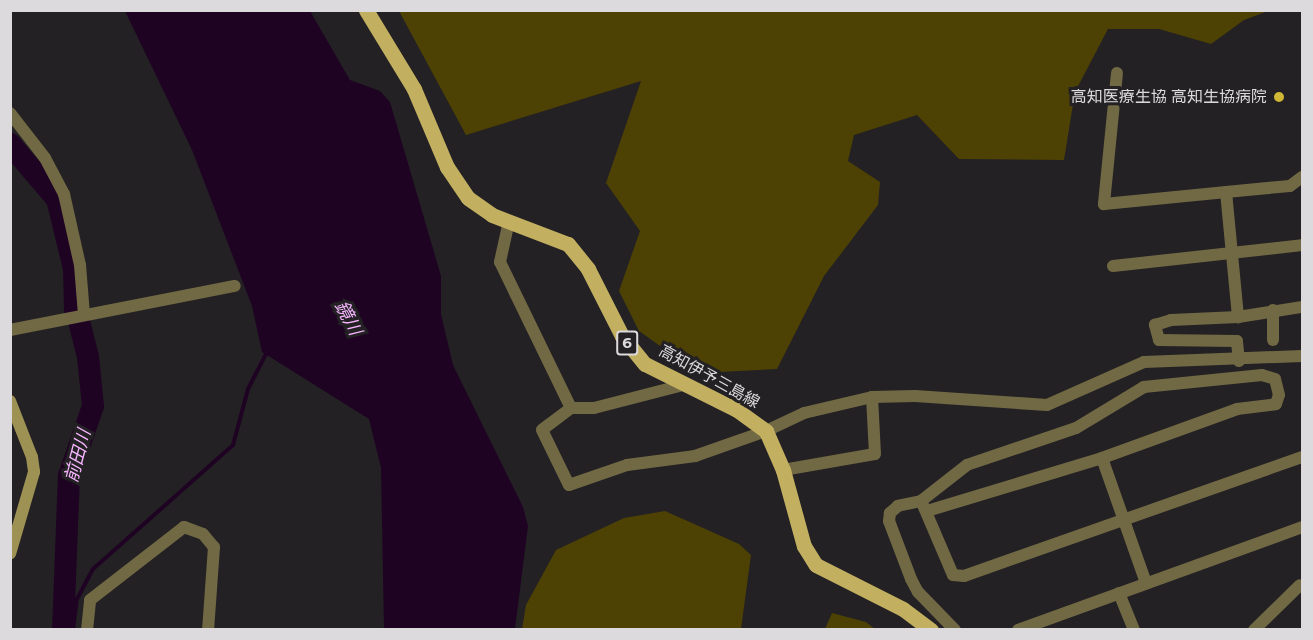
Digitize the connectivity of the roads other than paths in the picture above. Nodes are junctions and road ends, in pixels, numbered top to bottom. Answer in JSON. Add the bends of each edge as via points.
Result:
{"nodes":[{"id":1,"x":366,"y":10,"type":"edge"},
{"id":2,"x":1117,"y":73,"type":"dead end"},
{"id":3,"x":10,"y":113,"type":"edge"},
{"id":4,"x":1302,"y":177,"type":"edge"},
{"id":5,"x":1226,"y":192,"type":"junction"},
{"id":6,"x":509,"y":221,"type":"junction"},
{"id":7,"x":1302,"y":245,"type":"edge"},
{"id":8,"x":1232,"y":252,"type":"junction"},
{"id":9,"x":1113,"y":266,"type":"dead end"},
{"id":10,"x":236,"y":286,"type":"dead end"},
{"id":11,"x":1302,"y":307,"type":"edge"},
{"id":12,"x":1273,"y":310,"type":"junction"},
{"id":13,"x":84,"y":315,"type":"junction"},
{"id":14,"x":1238,"y":317,"type":"junction"},
{"id":15,"x":10,"y":330,"type":"edge"},
{"id":16,"x":1273,"y":340,"type":"dead end"},
{"id":17,"x":1302,"y":356,"type":"edge"},
{"id":18,"x":1239,"y":361,"type":"junction"},
{"id":19,"x":683,"y":385,"type":"junction"},
{"id":20,"x":872,"y":397,"type":"junction"},
{"id":21,"x":10,"y":401,"type":"edge"},
{"id":22,"x":571,"y":408,"type":"junction"},
{"id":23,"x":766,"y":431,"type":"junction"},
{"id":24,"x":1302,"y":457,"type":"edge"},
{"id":25,"x":1102,"y":458,"type":"junction"},
{"id":26,"x":783,"y":470,"type":"junction"},
{"id":27,"x":924,"y":506,"type":"junction"},
{"id":28,"x":1125,"y":518,"type":"junction"},
{"id":29,"x":1302,"y":527,"type":"edge"},
{"id":30,"x":10,"y":554,"type":"edge"},
{"id":31,"x":1146,"y":583,"type":"junction"},
{"id":32,"x":1302,"y":584,"type":"edge"},
{"id":33,"x":1119,"y":593,"type":"junction"},
{"id":34,"x":87,"y":630,"type":"edge"},
{"id":35,"x":208,"y":630,"type":"edge"},
{"id":36,"x":931,"y":630,"type":"edge"},
{"id":37,"x":955,"y":630,"type":"edge"},
{"id":38,"x":1018,"y":630,"type":"edge"},
{"id":39,"x":1134,"y":630,"type":"edge"},
{"id":40,"x":1254,"y":630,"type":"edge"}],
"edges":[{"from":1,"to":6,"type":"main road","name":"高知伊予三島線","number":"6","via":[[414,89],[460,189],[479,207]]},
{"from":2,"to":5,"type":"street","via":[[1104,204]]},
{"from":3,"to":13,"type":"street","via":[[45,158],[64,194],[80,265]]},
{"from":4,"to":5,"type":"street","via":[[1290,186]]},
{"from":5,"to":8,"type":"street"},
{"from":6,"to":19,"type":"main road","name":"高知伊予三島線","number":"6","via":[[568,244],[588,268],[610,316],[631,349],[645,364]]},
{"from":6,"to":22,"type":"street","via":[[500,262]]},
{"from":7,"to":8,"type":"street"},
{"from":8,"to":9,"type":"street"},
{"from":8,"to":14,"type":"street"},
{"from":10,"to":13,"type":"street"},
{"from":11,"to":12,"type":"street"},
{"from":12,"to":14,"type":"street"},
{"from":12,"to":16,"type":"street"},
{"from":13,"to":15,"type":"street"},
{"from":14,"to":18,"type":"street","via":[[1158,322],[1155,330],[1159,340],[1237,341]]},
{"from":17,"to":18,"type":"street"},
{"from":18,"to":20,"type":"street","via":[[1144,362],[1047,405]]},
{"from":19,"to":22,"type":"street","via":[[594,408]]},
{"from":19,"to":23,"type":"main road","name":"高知伊予三島線","number":"6","via":[[737,411]]},
{"from":20,"to":23,"type":"street","via":[[804,413]]},
{"from":20,"to":26,"type":"street","via":[[875,454]]},
{"from":21,"to":30,"type":"main road","via":[[34,472]]},
{"from":22,"to":23,"type":"street","via":[[542,430],[569,485],[627,465],[694,456]]},
{"from":23,"to":26,"type":"main road","name":"高知伊予三島線"},
{"from":24,"to":28,"type":"street"},
{"from":25,"to":27,"type":"street"},
{"from":25,"to":27,"type":"street","via":[[1237,409],[1276,404],[1279,395],[1275,379],[1262,375],[1144,387],[1076,428],[967,465]]},
{"from":25,"to":28,"type":"street"},
{"from":26,"to":36,"type":"main road","name":"高知伊予三島線","via":[[804,546],[816,565],[903,609]]},
{"from":27,"to":28,"type":"street","via":[[952,575],[964,576]]},
{"from":27,"to":37,"type":"street","via":[[898,506],[890,513],[889,521],[918,592]]},
{"from":28,"to":31,"type":"street"},
{"from":29,"to":31,"type":"street"},
{"from":31,"to":33,"type":"street"},
{"from":32,"to":40,"type":"street"},
{"from":33,"to":38,"type":"street"},
{"from":33,"to":39,"type":"street"},
{"from":34,"to":35,"type":"street","via":[[90,600],[184,527],[203,534],[214,547]]}]}
